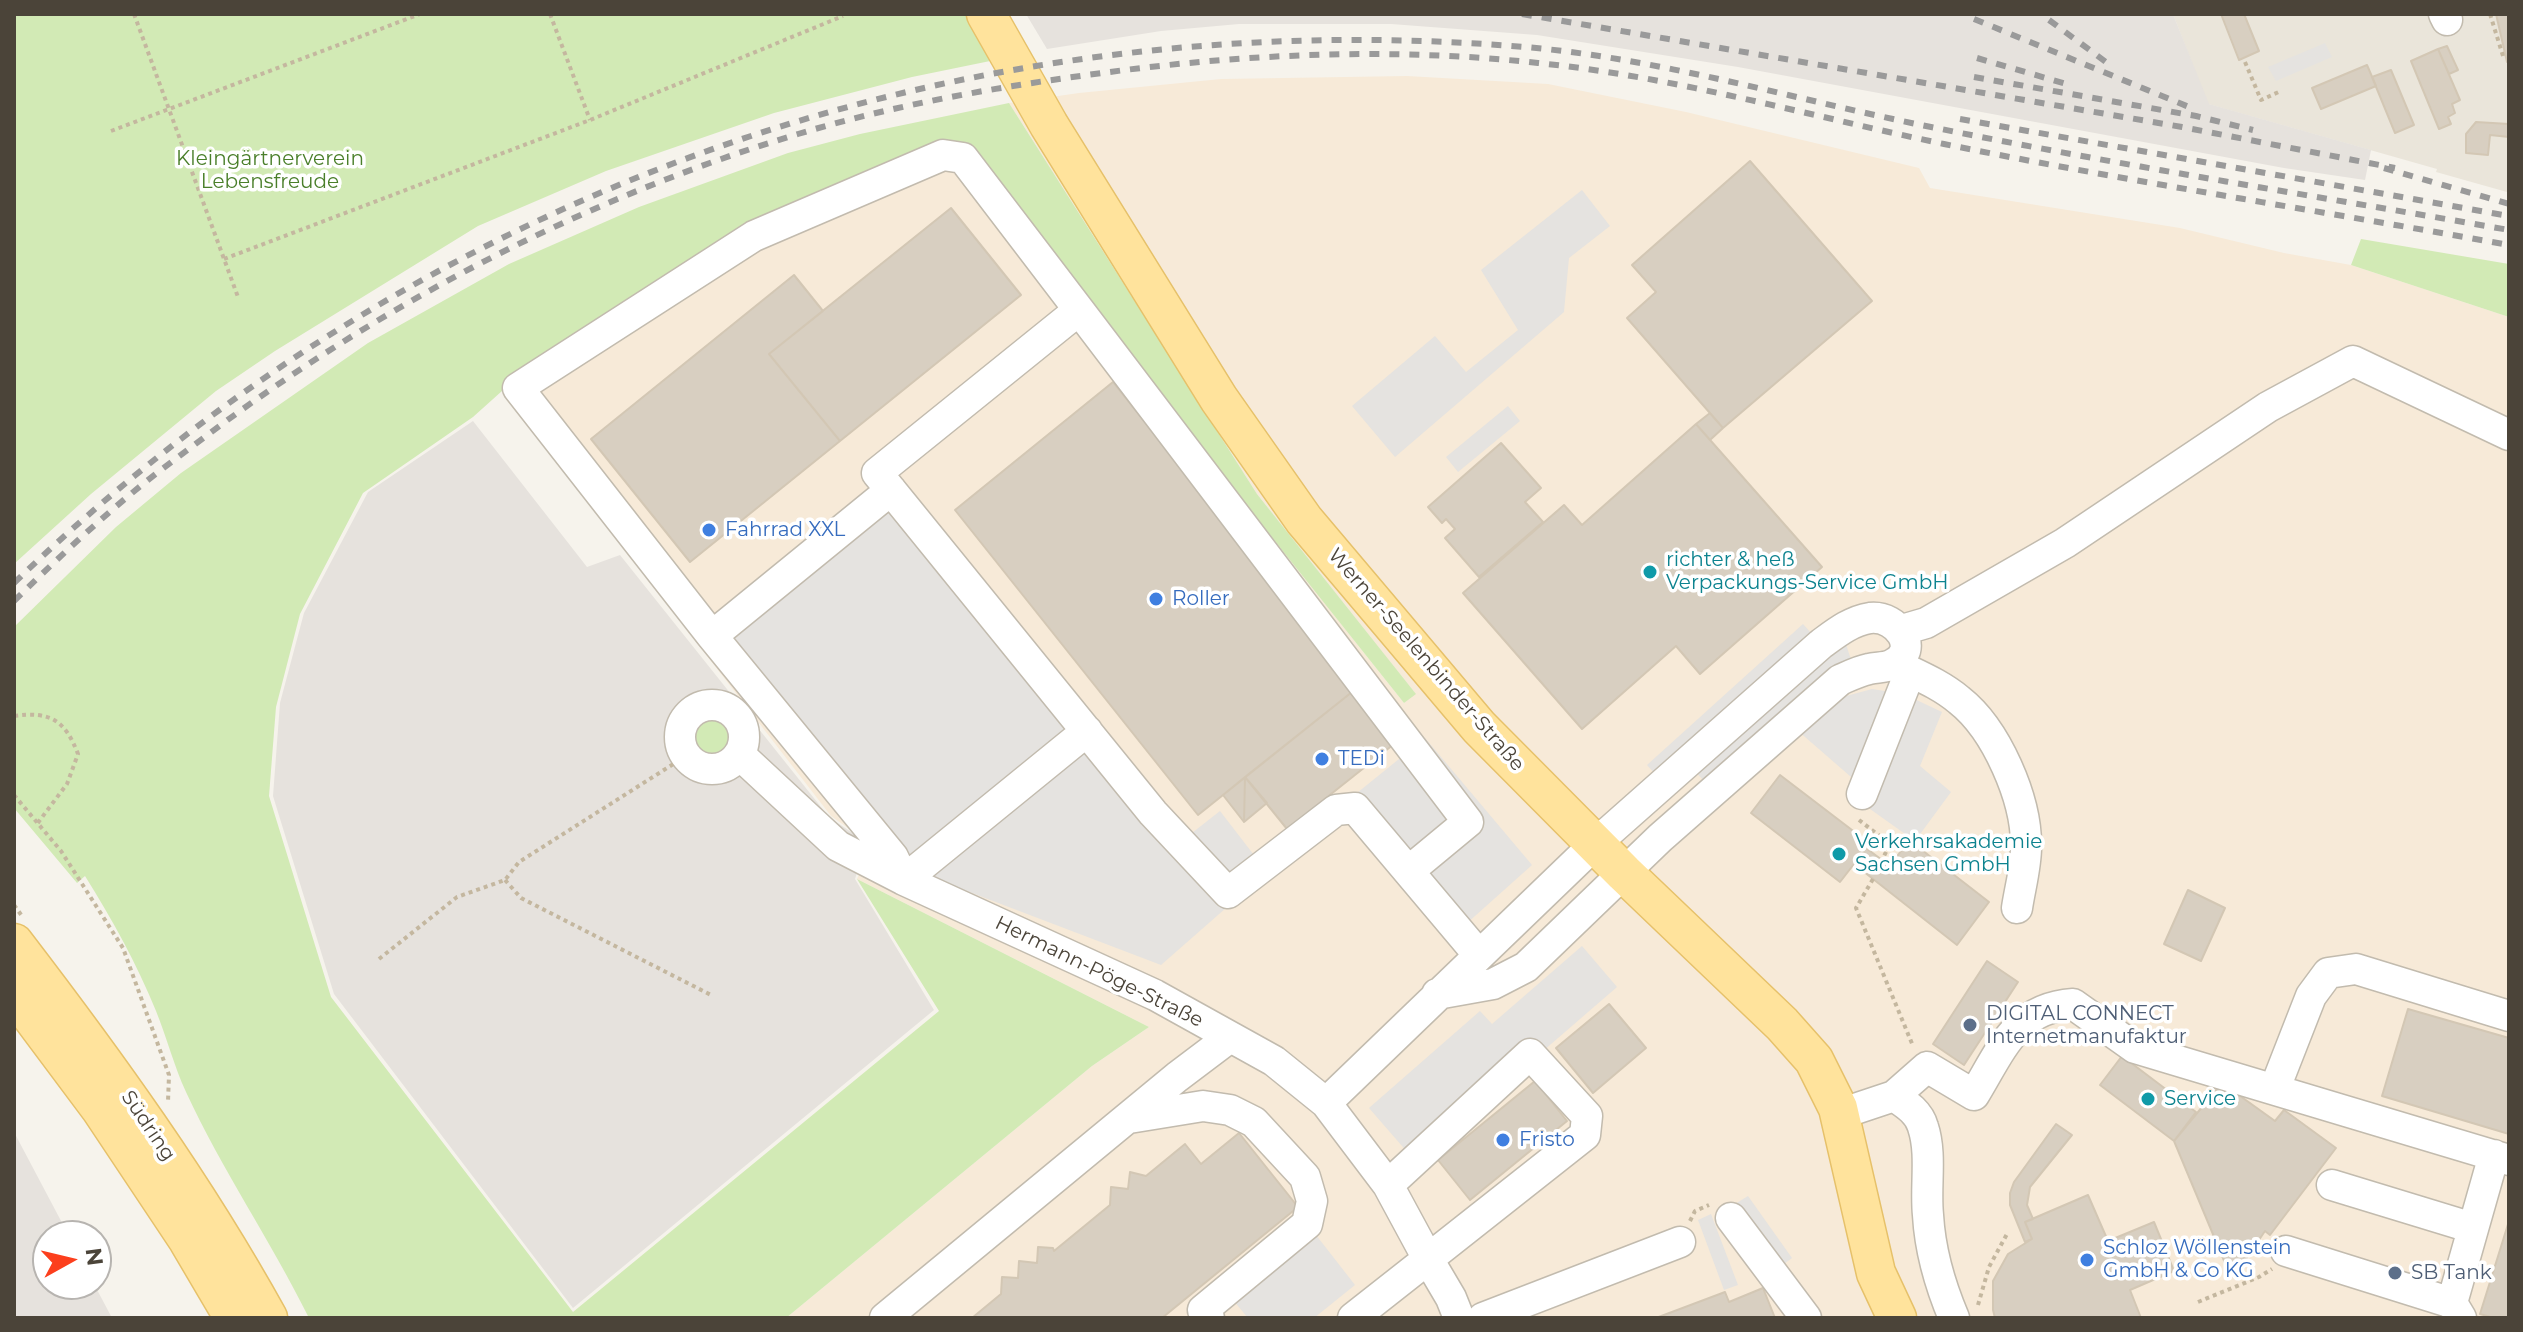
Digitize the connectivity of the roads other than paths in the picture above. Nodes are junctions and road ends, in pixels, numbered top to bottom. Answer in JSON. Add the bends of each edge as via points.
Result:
{"nodes":[{"id":1,"x":986,"y":14,"type":"edge"},
{"id":2,"x":1079,"y":310,"type":"junction"},
{"id":3,"x":2509,"y":435,"type":"edge"},
{"id":4,"x":891,"y":490,"type":"junction"},
{"id":5,"x":1902,"y":630,"type":"junction"},
{"id":6,"x":712,"y":636,"type":"junction"},
{"id":7,"x":1902,"y":668,"type":"junction"},
{"id":8,"x":1087,"y":731,"type":"junction"},
{"id":9,"x":739,"y":754,"type":"junction"},
{"id":10,"x":1664,"y":784,"type":"junction"},
{"id":11,"x":1862,"y":794,"type":"road end"},
{"id":12,"x":1660,"y":838,"type":"junction"},
{"id":13,"x":1595,"y":844,"type":"junction"},
{"id":14,"x":869,"y":847,"type":"junction"},
{"id":15,"x":1410,"y":870,"type":"junction"},
{"id":16,"x":1624,"y":873,"type":"junction"},
{"id":17,"x":904,"y":880,"type":"junction"},
{"id":18,"x":2017,"y":908,"type":"dead end"},
{"id":19,"x":14,"y":943,"type":"edge"},
{"id":20,"x":1478,"y":954,"type":"junction"},
{"id":21,"x":14,"y":993,"type":"edge"},
{"id":22,"x":1437,"y":994,"type":"junction"},
{"id":23,"x":2509,"y":1016,"type":"edge"},
{"id":24,"x":1230,"y":1037,"type":"junction"},
{"id":25,"x":2275,"y":1088,"type":"junction"},
{"id":26,"x":1894,"y":1096,"type":"junction"},
{"id":27,"x":1326,"y":1103,"type":"junction"},
{"id":28,"x":1135,"y":1112,"type":"junction"},
{"id":29,"x":1840,"y":1114,"type":"junction"},
{"id":30,"x":2501,"y":1157,"type":"edge"},
{"id":31,"x":1388,"y":1185,"type":"junction"},
{"id":32,"x":2332,"y":1185,"type":"dead end"},
{"id":33,"x":1731,"y":1218,"type":"road end"},
{"id":34,"x":2473,"y":1228,"type":"junction"},
{"id":35,"x":1680,"y":1242,"type":"road end"},
{"id":36,"x":1428,"y":1259,"type":"junction"},
{"id":37,"x":2280,"y":1260,"type":"road end"},
{"id":38,"x":2457,"y":1310,"type":"edge"},
{"id":39,"x":1201,"y":1315,"type":"edge"},
{"id":40,"x":1500,"y":1315,"type":"edge"},
{"id":41,"x":234,"y":1318,"type":"edge"},
{"id":42,"x":268,"y":1318,"type":"edge"},
{"id":43,"x":885,"y":1318,"type":"edge"},
{"id":44,"x":1353,"y":1318,"type":"edge"},
{"id":45,"x":1459,"y":1318,"type":"edge"},
{"id":46,"x":1806,"y":1318,"type":"edge"},
{"id":47,"x":1897,"y":1318,"type":"edge"},
{"id":48,"x":1954,"y":1318,"type":"edge"}],
"edges":[{"from":1,"to":13,"type":"main road","name":"Werner-Seelenbinder-Straße","via":[[1219,399],[1304,520],[1479,727]]},
{"from":2,"to":4,"type":"street","via":[[877,473]]},
{"from":2,"to":6,"type":"street","via":[[963,158],[943,155],[754,236],[518,388]]},
{"from":2,"to":15,"type":"street","via":[[1468,822]]},
{"from":3,"to":5,"type":"street","via":[[2353,361],[2268,407],[2065,543],[1926,623]]},
{"from":4,"to":6,"type":"street"},
{"from":4,"to":8,"type":"street"},
{"from":5,"to":7,"type":"street"},
{"from":5,"to":10,"type":"street","via":[[1890,620],[1873,618],[1840,630]]},
{"from":6,"to":14,"type":"street"},
{"from":7,"to":11,"type":"street"},
{"from":7,"to":12,"type":"street","via":[[1866,669],[1840,680]]},
{"from":7,"to":18,"type":"street","via":[[1958,699],[1981,719],[2007,767],[2019,799],[2026,846]]},
{"from":8,"to":15,"type":"street","via":[[1153,813],[1228,893],[1336,810],[1355,808]]},
{"from":8,"to":17,"type":"street"},
{"from":9,"to":9,"type":"street","via":[[741,723],[726,708],[695,709],[682,725],[681,746],[694,763],[713,769]]},
{"from":9,"to":14,"type":"street","name":"Hermann-Pöge-Straße","via":[[838,846]]},
{"from":10,"to":12,"type":"street"},
{"from":10,"to":13,"type":"street"},
{"from":12,"to":16,"type":"street"},
{"from":13,"to":16,"type":"main road","name":"Werner-Seelenbinder-Straße"},
{"from":13,"to":20,"type":"street"},
{"from":14,"to":17,"type":"street","name":"Hermann-Pöge-Straße"},
{"from":15,"to":20,"type":"street"},
{"from":16,"to":22,"type":"street","via":[[1526,967],[1493,984]]},
{"from":16,"to":29,"type":"main road","name":"Werner-Seelenbinder-Straße","via":[[1782,1024],[1814,1060]]},
{"from":17,"to":24,"type":"street","name":"Hermann-Pöge-Straße","via":[[1155,995]]},
{"from":19,"to":42,"type":"main road","name":"Südring","via":[[149,1128]]},
{"from":20,"to":22,"type":"street"},
{"from":21,"to":41,"type":"main road","name":"Südring","via":[[108,1120]]},
{"from":22,"to":27,"type":"street"},
{"from":23,"to":25,"type":"street","via":[[2356,969],[2328,973],[2311,996]]},
{"from":24,"to":27,"type":"street","name":"Hermann-Pöge-Straße","via":[[1274,1061]]},
{"from":24,"to":28,"type":"street"},
{"from":25,"to":26,"type":"street","via":[[2135,1048],[2073,1004],[2032,1014],[2016,1028],[1974,1095],[1927,1067]]},
{"from":25,"to":30,"type":"street"},
{"from":26,"to":29,"type":"street"},
{"from":26,"to":48,"type":"street","via":[[1914,1110],[1923,1125],[1928,1218],[1942,1289]]},
{"from":27,"to":31,"type":"street","name":"Hermann-Pöge-Straße"},
{"from":28,"to":39,"type":"street","via":[[1203,1106],[1230,1110],[1254,1122],[1305,1177],[1312,1201],[1307,1224]]},
{"from":28,"to":43,"type":"street"},
{"from":29,"to":47,"type":"main road","name":"Werner-Seelenbinder-Straße","via":[[1876,1273]]},
{"from":30,"to":34,"type":"street"},
{"from":31,"to":36,"type":"street","name":"Hermann-Pöge-Straße"},
{"from":31,"to":36,"type":"street","via":[[1530,1054],[1587,1116],[1585,1135]]},
{"from":32,"to":34,"type":"street"},
{"from":33,"to":46,"type":"street"},
{"from":34,"to":38,"type":"street"},
{"from":35,"to":40,"type":"street"},
{"from":36,"to":44,"type":"street"},
{"from":36,"to":45,"type":"street","name":"Hermann-Pöge-Straße"},
{"from":37,"to":38,"type":"street"}]}
